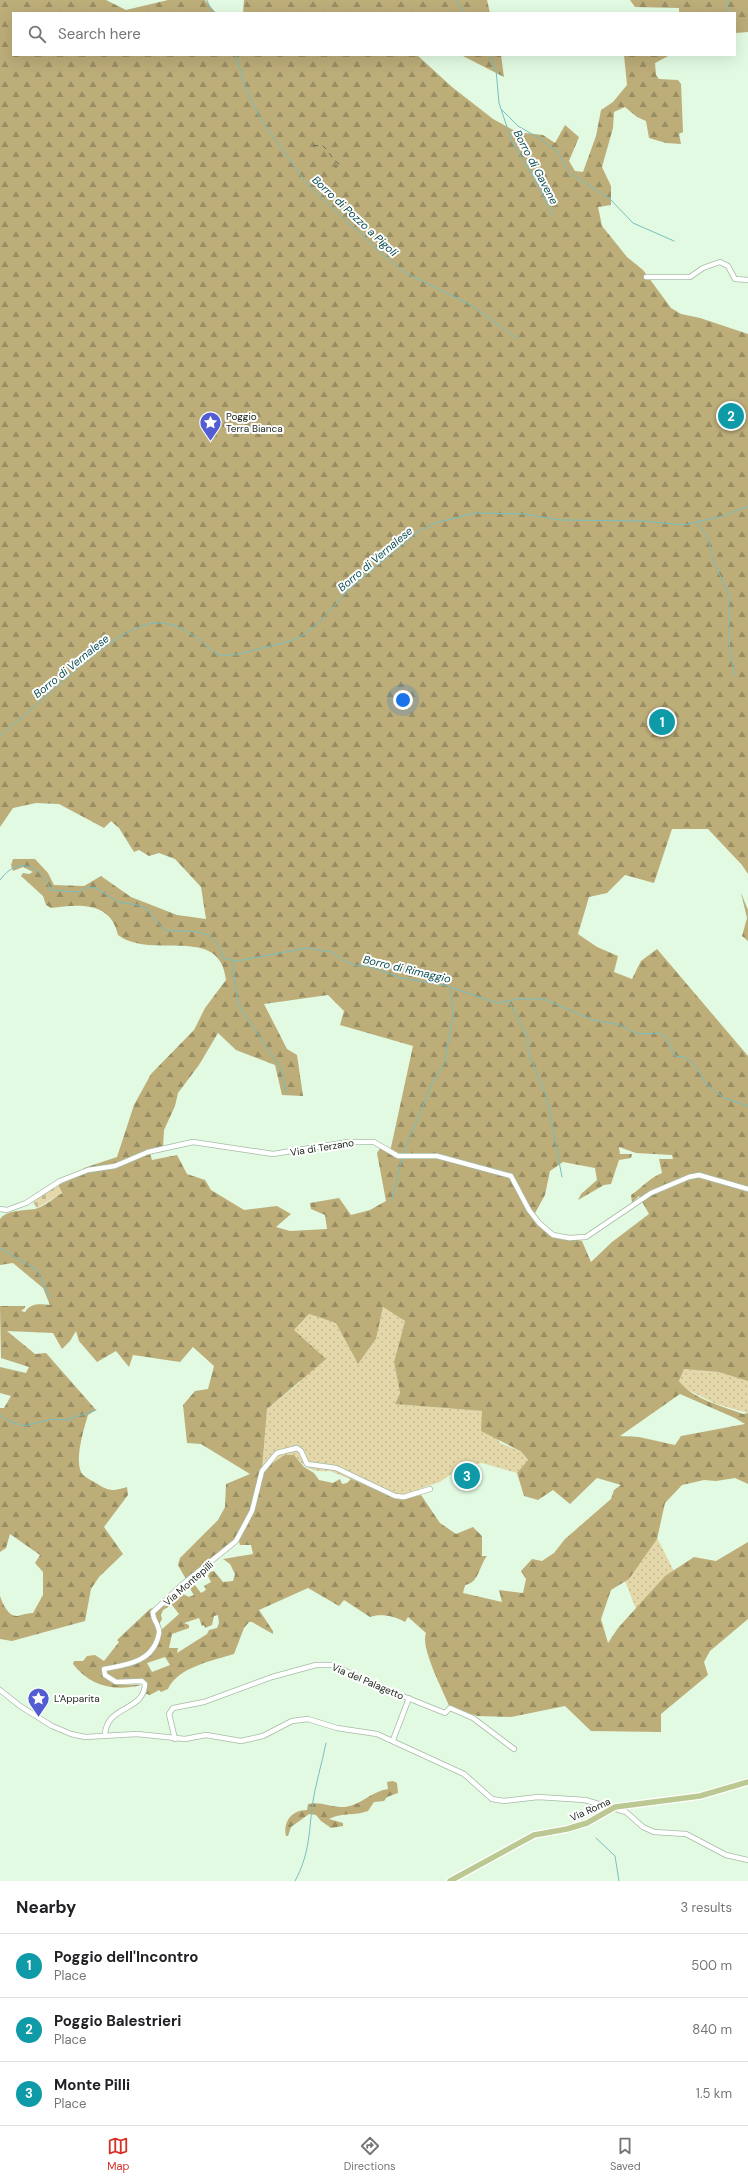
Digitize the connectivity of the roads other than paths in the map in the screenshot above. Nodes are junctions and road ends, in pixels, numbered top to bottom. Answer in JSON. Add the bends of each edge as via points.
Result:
{"nodes":[{"id":1,"x":646,"y":277,"type":"dead end"},
{"id":2,"x":748,"y":280,"type":"edge"},
{"id":3,"x":748,"y":1189,"type":"edge"},
{"id":4,"x":0,"y":1210,"type":"edge"},
{"id":5,"x":430,"y":1489,"type":"dead end"},
{"id":6,"x":0,"y":1690,"type":"edge"},
{"id":7,"x":409,"y":1698,"type":"junction"},
{"id":8,"x":105,"y":1735,"type":"junction"},
{"id":9,"x":175,"y":1739,"type":"junction"},
{"id":10,"x":394,"y":1740,"type":"junction"},
{"id":11,"x":514,"y":1749,"type":"dead end"},
{"id":12,"x":748,"y":1782,"type":"edge"},
{"id":13,"x":615,"y":1807,"type":"junction"},
{"id":14,"x":748,"y":1860,"type":"edge"},
{"id":15,"x":450,"y":1881,"type":"edge"}],
"edges":[{"from":1,"to":2,"type":"street","via":[[690,277],[703,268],[720,262],[728,266],[735,279]]},
{"from":3,"to":4,"type":"street","name":"Via di Terzano","via":[[699,1175],[689,1177],[651,1192],[586,1237],[569,1238],[553,1235],[539,1223],[511,1176],[437,1156],[398,1156],[374,1142],[348,1142],[273,1154],[193,1142],[148,1152],[115,1166],[88,1170],[60,1180],[26,1203]]},
{"from":5,"to":8,"type":"street","name":"Via Montepilli","via":[[404,1497],[395,1496],[336,1468],[307,1464],[297,1448],[277,1453],[262,1471],[252,1511],[236,1541],[153,1612],[159,1632],[153,1646],[139,1662],[104,1669],[105,1675],[116,1682],[142,1681],[145,1684],[145,1691],[131,1707],[114,1714],[106,1726]]},
{"from":6,"to":8,"type":"street","via":[[30,1712],[71,1734],[85,1737]]},
{"from":7,"to":9,"type":"street","name":"Via del Palagetto","via":[[332,1665],[316,1665],[272,1676],[204,1702],[173,1708],[169,1714]]},
{"from":7,"to":10,"type":"street"},
{"from":7,"to":11,"type":"street","name":"Via del Palagetto","via":[[445,1713],[450,1708],[474,1718]]},
{"from":8,"to":9,"type":"street","via":[[137,1734]]},
{"from":9,"to":10,"type":"street","via":[[193,1739],[206,1735],[234,1741],[252,1739],[292,1721],[308,1719]]},
{"from":10,"to":13,"type":"street","via":[[464,1774],[492,1799],[572,1798]]},
{"from":12,"to":13,"type":"main road","name":"Via Roma","via":[[700,1796]]},
{"from":13,"to":14,"type":"street","via":[[654,1832],[686,1834],[726,1855]]},
{"from":13,"to":15,"type":"main road","name":"Via Roma","via":[[587,1823],[534,1835]]}]}
